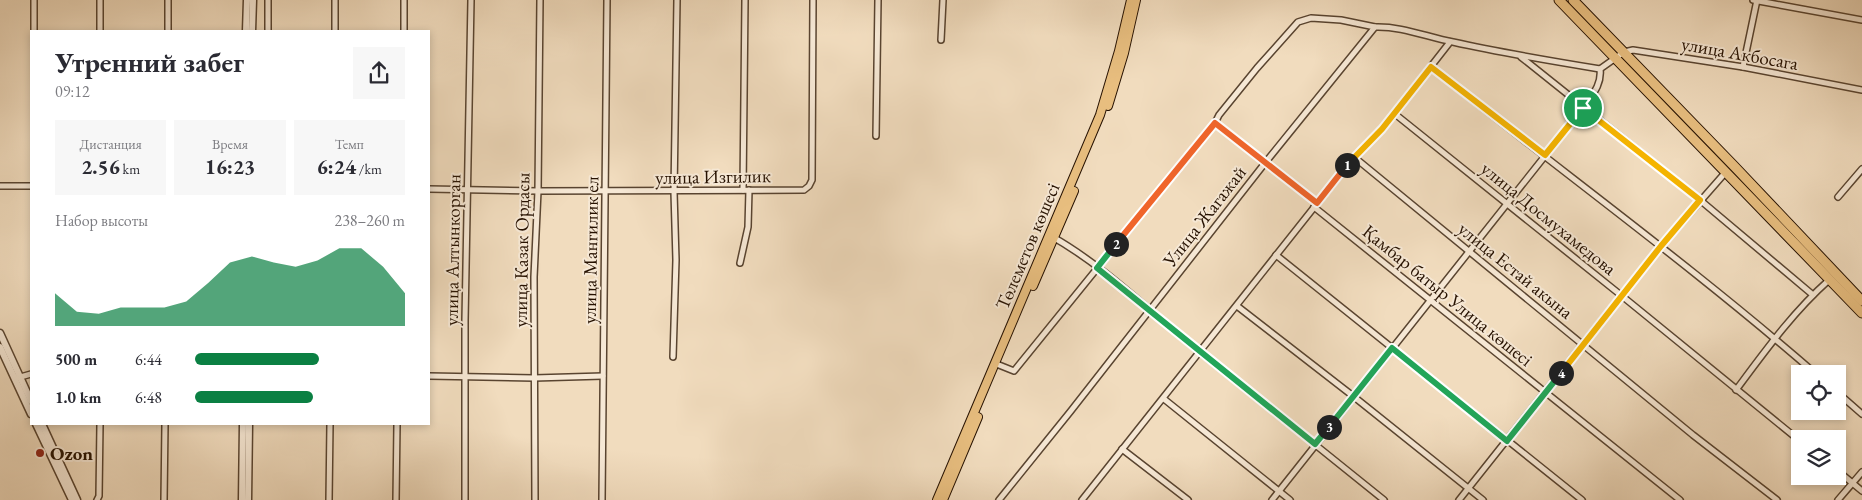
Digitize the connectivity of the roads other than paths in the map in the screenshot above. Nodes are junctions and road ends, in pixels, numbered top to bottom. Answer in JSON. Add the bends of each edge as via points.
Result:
{"nodes":[{"id":1,"x":34,"y":0,"type":"edge"},
{"id":2,"x":100,"y":0,"type":"edge"},
{"id":3,"x":168,"y":0,"type":"edge"},
{"id":4,"x":268,"y":0,"type":"edge"},
{"id":5,"x":335,"y":0,"type":"edge"},
{"id":6,"x":404,"y":0,"type":"edge"},
{"id":7,"x":471,"y":0,"type":"edge"},
{"id":8,"x":540,"y":0,"type":"edge"},
{"id":9,"x":608,"y":0,"type":"edge"},
{"id":10,"x":677,"y":0,"type":"edge"},
{"id":11,"x":745,"y":0,"type":"edge"},
{"id":12,"x":813,"y":0,"type":"edge"},
{"id":13,"x":878,"y":0,"type":"edge"},
{"id":14,"x":943,"y":0,"type":"edge"},
{"id":15,"x":1130,"y":0,"type":"edge"},
{"id":16,"x":1136,"y":0,"type":"edge"},
{"id":17,"x":1559,"y":0,"type":"edge"},
{"id":18,"x":1573,"y":0,"type":"edge"},
{"id":19,"x":1756,"y":0,"type":"edge"},
{"id":20,"x":250,"y":1,"type":"edge"},
{"id":21,"x":1862,"y":20,"type":"edge"},
{"id":22,"x":1375,"y":27,"type":"junction"},
{"id":23,"x":34,"y":30,"type":"edge"},
{"id":24,"x":100,"y":30,"type":"edge"},
{"id":25,"x":168,"y":30,"type":"edge"},
{"id":26,"x":246,"y":30,"type":"edge"},
{"id":27,"x":252,"y":30,"type":"edge"},
{"id":28,"x":268,"y":30,"type":"edge"},
{"id":29,"x":335,"y":30,"type":"edge"},
{"id":30,"x":404,"y":30,"type":"edge"},
{"id":31,"x":941,"y":40,"type":"dead end"},
{"id":32,"x":1450,"y":42,"type":"junction"},
{"id":33,"x":1624,"y":52,"type":"junction"},
{"id":34,"x":1520,"y":56,"type":"junction"},
{"id":35,"x":1615,"y":59,"type":"junction"},
{"id":36,"x":1431,"y":67,"type":"junction"},
{"id":37,"x":1743,"y":67,"type":"junction"},
{"id":38,"x":1600,"y":69,"type":"junction"},
{"id":39,"x":1862,"y":90,"type":"edge"},
{"id":40,"x":1583,"y":108,"type":"junction"},
{"id":41,"x":1395,"y":114,"type":"junction"},
{"id":42,"x":1215,"y":123,"type":"junction"},
{"id":43,"x":876,"y":136,"type":"dead end"},
{"id":44,"x":1545,"y":155,"type":"junction"},
{"id":45,"x":1354,"y":158,"type":"junction"},
{"id":46,"x":1265,"y":162,"type":"junction"},
{"id":47,"x":1862,"y":169,"type":"edge"},
{"id":48,"x":1725,"y":173,"type":"junction"},
{"id":49,"x":0,"y":186,"type":"edge"},
{"id":50,"x":30,"y":186,"type":"edge"},
{"id":51,"x":430,"y":189,"type":"edge"},
{"id":52,"x":468,"y":190,"type":"junction"},
{"id":53,"x":746,"y":190,"type":"junction"},
{"id":54,"x":538,"y":191,"type":"junction"},
{"id":55,"x":606,"y":191,"type":"junction"},
{"id":56,"x":674,"y":192,"type":"junction"},
{"id":57,"x":1838,"y":197,"type":"dead end"},
{"id":58,"x":1700,"y":200,"type":"junction"},
{"id":59,"x":1506,"y":203,"type":"junction"},
{"id":60,"x":1316,"y":205,"type":"junction"},
{"id":61,"x":1052,"y":237,"type":"junction"},
{"id":62,"x":1661,"y":246,"type":"junction"},
{"id":63,"x":1468,"y":250,"type":"junction"},
{"id":64,"x":1276,"y":255,"type":"junction"},
{"id":65,"x":740,"y":263,"type":"dead end"},
{"id":66,"x":1097,"y":268,"type":"junction"},
{"id":67,"x":1829,"y":280,"type":"junction"},
{"id":68,"x":1813,"y":295,"type":"junction"},
{"id":69,"x":1622,"y":296,"type":"junction"},
{"id":70,"x":1430,"y":299,"type":"junction"},
{"id":71,"x":1862,"y":300,"type":"edge"},
{"id":72,"x":1237,"y":306,"type":"junction"},
{"id":73,"x":1149,"y":310,"type":"junction"},
{"id":74,"x":1862,"y":313,"type":"edge"},
{"id":75,"x":0,"y":333,"type":"edge"},
{"id":76,"x":1775,"y":338,"type":"junction"},
{"id":77,"x":1583,"y":344,"type":"junction"},
{"id":78,"x":0,"y":347,"type":"edge"},
{"id":79,"x":1392,"y":348,"type":"junction"},
{"id":80,"x":1200,"y":352,"type":"junction"},
{"id":81,"x":673,"y":357,"type":"dead end"},
{"id":82,"x":999,"y":365,"type":"junction"},
{"id":83,"x":1806,"y":365,"type":"edge"},
{"id":84,"x":30,"y":374,"type":"edge"},
{"id":85,"x":430,"y":376,"type":"edge"},
{"id":86,"x":466,"y":376,"type":"junction"},
{"id":87,"x":604,"y":376,"type":"junction"},
{"id":88,"x":18,"y":378,"type":"junction"},
{"id":89,"x":534,"y":378,"type":"junction"},
{"id":90,"x":1736,"y":390,"type":"junction"},
{"id":91,"x":1546,"y":393,"type":"junction"},
{"id":92,"x":1353,"y":396,"type":"junction"},
{"id":93,"x":30,"y":399,"type":"edge"},
{"id":94,"x":1164,"y":399,"type":"junction"},
{"id":95,"x":1846,"y":399,"type":"edge"},
{"id":96,"x":30,"y":411,"type":"edge"},
{"id":97,"x":1862,"y":414,"type":"edge"},
{"id":98,"x":36,"y":425,"type":"edge"},
{"id":99,"x":42,"y":425,"type":"edge"},
{"id":100,"x":100,"y":425,"type":"edge"},
{"id":101,"x":165,"y":425,"type":"edge"},
{"id":102,"x":243,"y":425,"type":"edge"},
{"id":103,"x":249,"y":425,"type":"edge"},
{"id":104,"x":330,"y":425,"type":"edge"},
{"id":105,"x":398,"y":425,"type":"edge"},
{"id":106,"x":1791,"y":434,"type":"edge"},
{"id":107,"x":1507,"y":441,"type":"junction"},
{"id":108,"x":1315,"y":444,"type":"junction"},
{"id":109,"x":1122,"y":449,"type":"junction"},
{"id":110,"x":1862,"y":472,"type":"edge"},
{"id":111,"x":1846,"y":478,"type":"edge"},
{"id":112,"x":1852,"y":483,"type":"junction"},
{"id":113,"x":1468,"y":488,"type":"junction"},
{"id":114,"x":1278,"y":491,"type":"junction"},
{"id":115,"x":1862,"y":491,"type":"edge"},
{"id":116,"x":72,"y":500,"type":"edge"},
{"id":117,"x":77,"y":500,"type":"edge"},
{"id":118,"x":97,"y":500,"type":"edge"},
{"id":119,"x":164,"y":500,"type":"edge"},
{"id":120,"x":242,"y":500,"type":"edge"},
{"id":121,"x":248,"y":500,"type":"edge"},
{"id":122,"x":329,"y":500,"type":"edge"},
{"id":123,"x":396,"y":500,"type":"edge"},
{"id":124,"x":465,"y":500,"type":"edge"},
{"id":125,"x":535,"y":500,"type":"edge"},
{"id":126,"x":602,"y":500,"type":"edge"},
{"id":127,"x":937,"y":500,"type":"edge"},
{"id":128,"x":943,"y":500,"type":"edge"},
{"id":129,"x":999,"y":500,"type":"edge"},
{"id":130,"x":1082,"y":500,"type":"edge"},
{"id":131,"x":1188,"y":500,"type":"edge"},
{"id":132,"x":1272,"y":500,"type":"edge"},
{"id":133,"x":1290,"y":500,"type":"edge"},
{"id":134,"x":1384,"y":500,"type":"edge"},
{"id":135,"x":1459,"y":500,"type":"edge"},
{"id":136,"x":1483,"y":500,"type":"edge"},
{"id":137,"x":1582,"y":500,"type":"edge"},
{"id":138,"x":1680,"y":500,"type":"edge"},
{"id":139,"x":1777,"y":500,"type":"edge"},
{"id":140,"x":1838,"y":500,"type":"edge"}],
"edges":[{"from":1,"to":23,"type":"street"},
{"from":2,"to":24,"type":"street"},
{"from":3,"to":25,"type":"street"},
{"from":4,"to":28,"type":"street"},
{"from":5,"to":29,"type":"street"},
{"from":6,"to":30,"type":"street"},
{"from":7,"to":52,"type":"street","name":"улица Алтынкорган"},
{"from":8,"to":54,"type":"street","name":"улица Казак Ордасы"},
{"from":9,"to":55,"type":"street","name":"улица Мангилик ел"},
{"from":10,"to":56,"type":"street"},
{"from":11,"to":53,"type":"street"},
{"from":12,"to":53,"type":"street","name":"улица Изгилик","via":[[812,180],[804,190]]},
{"from":13,"to":43,"type":"street"},
{"from":14,"to":31,"type":"street"},
{"from":15,"to":61,"type":"main road","name":"Төлеметов көшесі","via":[[1102,108]]},
{"from":16,"to":61,"type":"main road","name":"Төлеметов көшесі","via":[[1112,96]]},
{"from":17,"to":35,"type":"highway"},
{"from":18,"to":33,"type":"highway"},
{"from":19,"to":21,"type":"street"},
{"from":19,"to":37,"type":"street"},
{"from":20,"to":26,"type":"street"},
{"from":20,"to":27,"type":"street"},
{"from":22,"to":32,"type":"street"},
{"from":22,"to":42,"type":"street","via":[[1311,18],[1298,22]]},
{"from":22,"to":46,"type":"street","name":"Улица Жагажай"},
{"from":32,"to":34,"type":"street"},
{"from":32,"to":36,"type":"street"},
{"from":33,"to":35,"type":"street"},
{"from":33,"to":37,"type":"street","name":"улица Акбосага","via":[[1633,50]]},
{"from":33,"to":71,"type":"highway"},
{"from":34,"to":38,"type":"street"},
{"from":34,"to":40,"type":"street"},
{"from":35,"to":38,"type":"street"},
{"from":35,"to":48,"type":"highway"},
{"from":36,"to":41,"type":"street"},
{"from":36,"to":44,"type":"street"},
{"from":37,"to":39,"type":"street","name":"улица Акбосага"},
{"from":38,"to":40,"type":"street","via":[[1598,87]]},
{"from":40,"to":44,"type":"street"},
{"from":40,"to":58,"type":"street"},
{"from":41,"to":45,"type":"street"},
{"from":41,"to":59,"type":"street","name":"улица Досмухамедова"},
{"from":42,"to":46,"type":"street","name":"Қамбар батыр Улица көшесі"},
{"from":42,"to":66,"type":"street"},
{"from":44,"to":59,"type":"street"},
{"from":44,"to":62,"type":"street"},
{"from":45,"to":60,"type":"street"},
{"from":45,"to":63,"type":"street","name":"улица Естай акына"},
{"from":46,"to":60,"type":"street","name":"Қамбар батыр Улица көшесі"},
{"from":46,"to":73,"type":"street","name":"Улица Жагажай"},
{"from":47,"to":57,"type":"street"},
{"from":48,"to":58,"type":"street"},
{"from":48,"to":67,"type":"highway"},
{"from":49,"to":50,"type":"street"},
{"from":51,"to":52,"type":"street","name":"улица Изгилик"},
{"from":52,"to":54,"type":"street","name":"улица Изгилик"},
{"from":52,"to":86,"type":"street","name":"улица Алтынкорган"},
{"from":53,"to":56,"type":"street","name":"улица Изгилик"},
{"from":53,"to":65,"type":"street","via":[[748,227]]},
{"from":54,"to":55,"type":"street","name":"улица Изгилик"},
{"from":54,"to":89,"type":"street","name":"улица Казак Ордасы"},
{"from":55,"to":56,"type":"street","name":"улица Изгилик"},
{"from":55,"to":87,"type":"street","name":"улица Мангилик ел"},
{"from":56,"to":81,"type":"street"},
{"from":58,"to":62,"type":"street"},
{"from":58,"to":68,"type":"street"},
{"from":59,"to":63,"type":"street"},
{"from":59,"to":69,"type":"street","name":"улица Досмухамедова"},
{"from":60,"to":64,"type":"street"},
{"from":60,"to":70,"type":"street","name":"Қамбар батыр Улица көшесі"},
{"from":61,"to":66,"type":"street"},
{"from":61,"to":82,"type":"main road","name":"Төлеметов көшесі"},
{"from":61,"to":127,"type":"main road","name":"Төлеметов көшесі"},
{"from":62,"to":69,"type":"street"},
{"from":62,"to":76,"type":"street"},
{"from":63,"to":70,"type":"street"},
{"from":63,"to":77,"type":"street","name":"улица Естай акына"},
{"from":64,"to":72,"type":"street"},
{"from":64,"to":79,"type":"street"},
{"from":66,"to":73,"type":"street"},
{"from":66,"to":82,"type":"street","via":[[1014,371]]},
{"from":67,"to":68,"type":"street"},
{"from":67,"to":74,"type":"highway"},
{"from":68,"to":76,"type":"street"},
{"from":69,"to":77,"type":"street"},
{"from":69,"to":90,"type":"street","name":"улица Досмухамедова"},
{"from":70,"to":79,"type":"street"},
{"from":70,"to":91,"type":"street","name":"Қамбар батыр Улица көшесі"},
{"from":72,"to":80,"type":"street"},
{"from":72,"to":92,"type":"street"},
{"from":73,"to":80,"type":"street"},
{"from":73,"to":129,"type":"street","name":"Улица Жагажай"},
{"from":75,"to":88,"type":"street"},
{"from":76,"to":83,"type":"street"},
{"from":76,"to":90,"type":"street"},
{"from":77,"to":91,"type":"street"},
{"from":77,"to":139,"type":"street","name":"улица Естай акына"},
{"from":78,"to":88,"type":"street"},
{"from":79,"to":92,"type":"street"},
{"from":79,"to":107,"type":"street"},
{"from":80,"to":94,"type":"street"},
{"from":80,"to":108,"type":"street"},
{"from":82,"to":128,"type":"main road","name":"Төлеметов көшесі"},
{"from":84,"to":88,"type":"street"},
{"from":85,"to":86,"type":"street"},
{"from":86,"to":89,"type":"street"},
{"from":86,"to":124,"type":"street","name":"улица Алтынкорган"},
{"from":87,"to":89,"type":"street"},
{"from":87,"to":126,"type":"street","name":"улица Мангилик ел"},
{"from":88,"to":93,"type":"street"},
{"from":88,"to":96,"type":"street"},
{"from":89,"to":125,"type":"street","name":"улица Казак Ордасы"},
{"from":90,"to":106,"type":"street","name":"улица Досмухамедова"},
{"from":91,"to":107,"type":"street"},
{"from":91,"to":138,"type":"street","name":"Қамбар батыр Улица көшесі"},
{"from":92,"to":108,"type":"street"},
{"from":92,"to":113,"type":"street"},
{"from":94,"to":109,"type":"street"},
{"from":94,"to":114,"type":"street"},
{"from":95,"to":97,"type":"street"},
{"from":98,"to":116,"type":"street"},
{"from":99,"to":117,"type":"street"},
{"from":100,"to":118,"type":"street"},
{"from":101,"to":119,"type":"street"},
{"from":102,"to":120,"type":"street"},
{"from":103,"to":121,"type":"street"},
{"from":104,"to":122,"type":"street"},
{"from":105,"to":123,"type":"street"},
{"from":107,"to":113,"type":"street"},
{"from":107,"to":137,"type":"street"},
{"from":108,"to":114,"type":"street"},
{"from":108,"to":134,"type":"street"},
{"from":109,"to":130,"type":"street"},
{"from":109,"to":131,"type":"street"},
{"from":110,"to":112,"type":"street"},
{"from":111,"to":112,"type":"street"},
{"from":112,"to":115,"type":"street"},
{"from":112,"to":140,"type":"street"},
{"from":113,"to":135,"type":"street"},
{"from":113,"to":136,"type":"street"},
{"from":114,"to":132,"type":"street"},
{"from":114,"to":133,"type":"street"}]}
